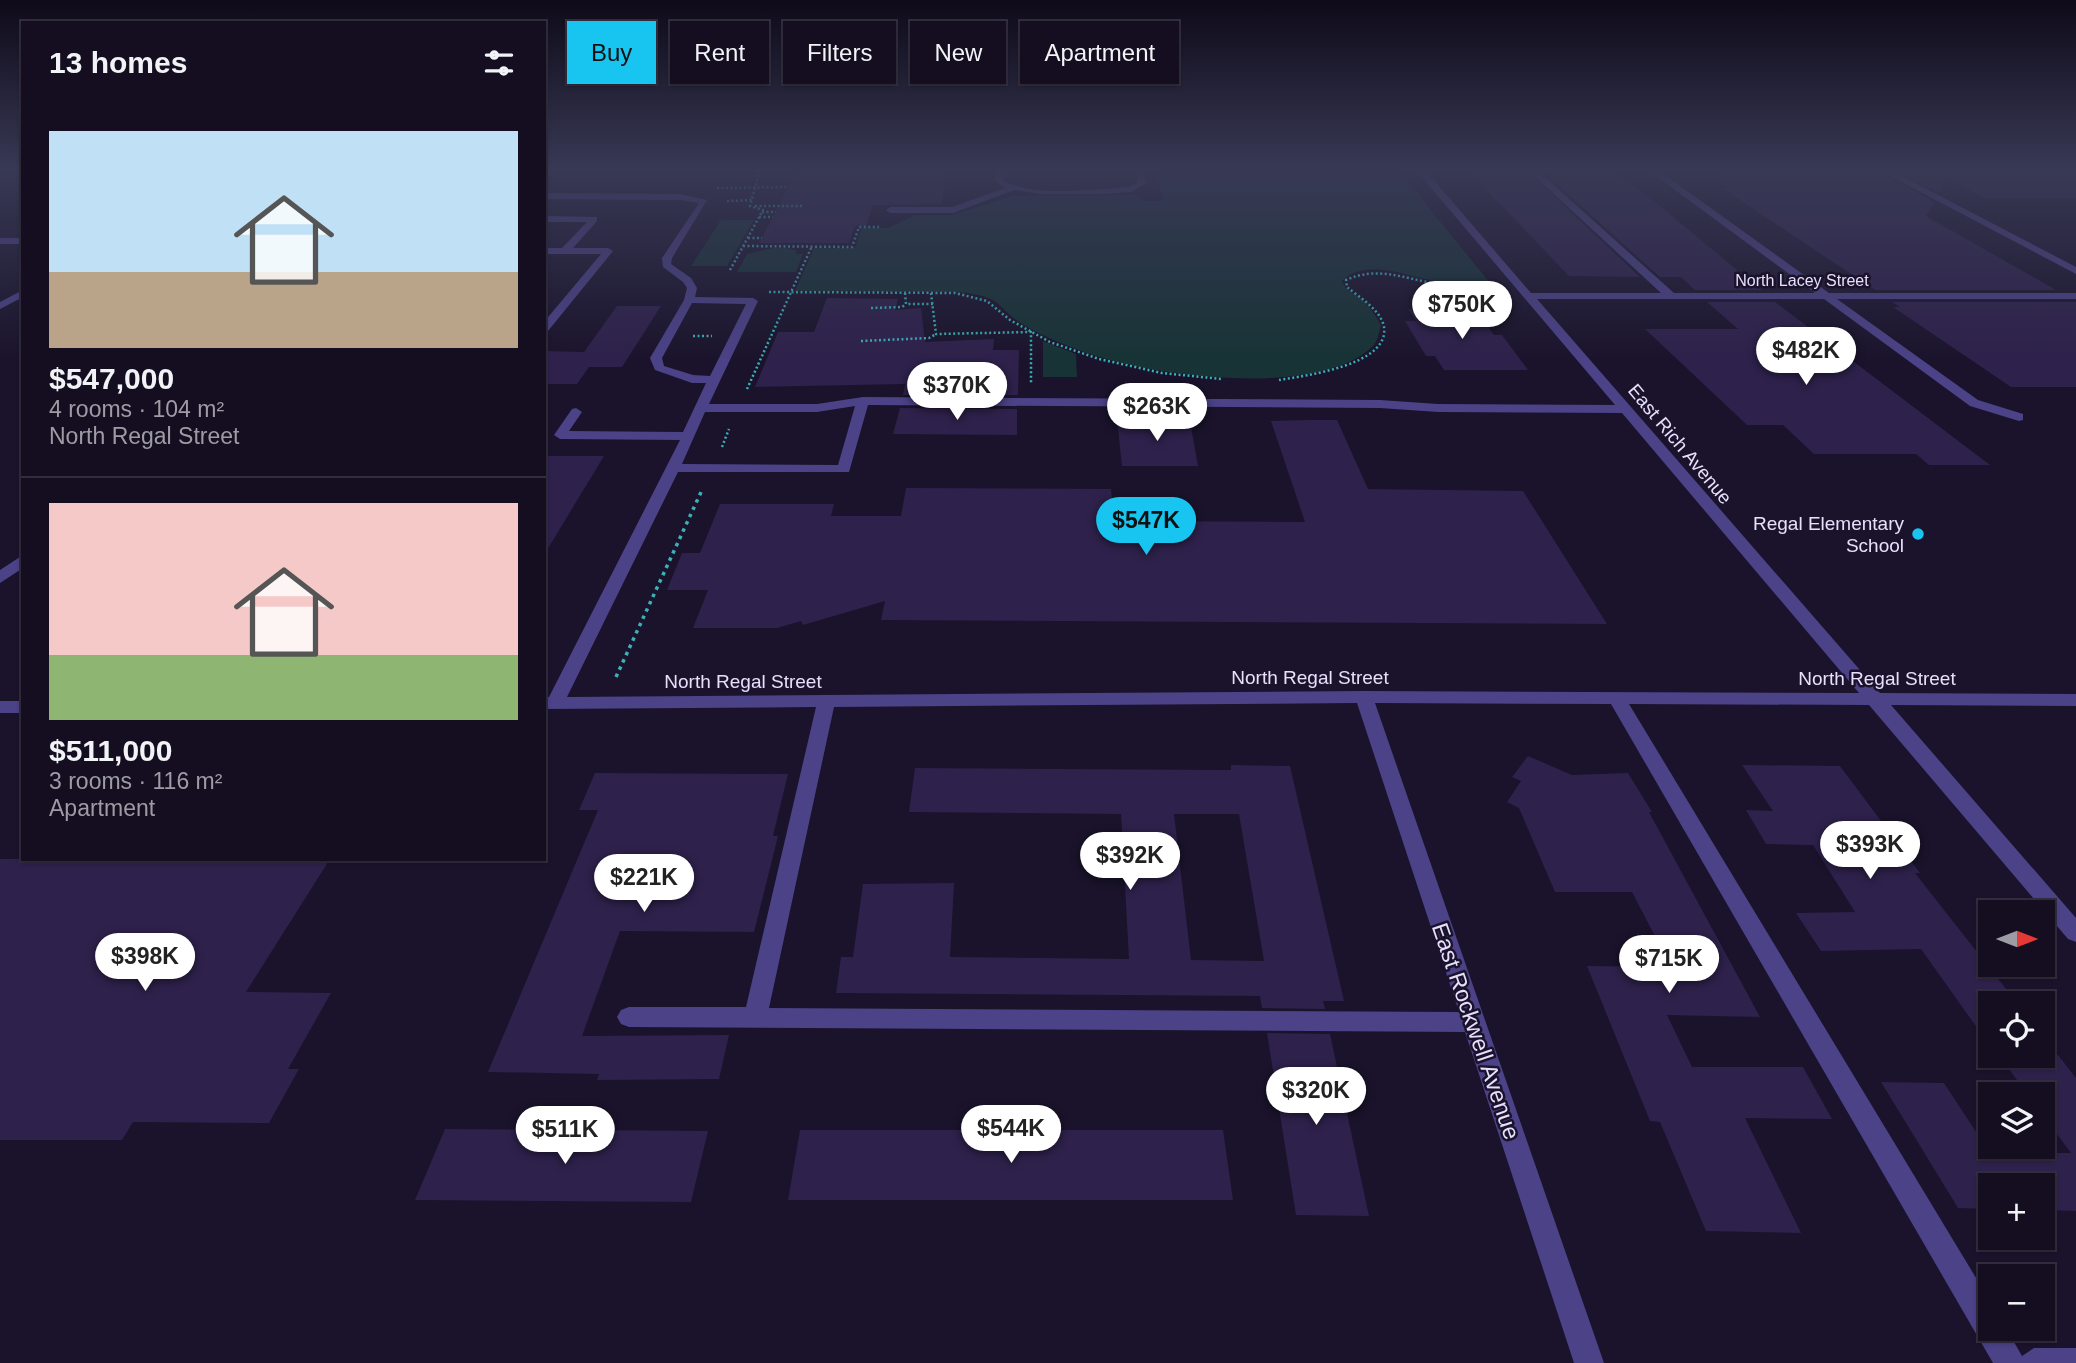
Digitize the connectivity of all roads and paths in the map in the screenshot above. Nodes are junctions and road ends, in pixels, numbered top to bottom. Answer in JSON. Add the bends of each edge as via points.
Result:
{"nodes":[{"id":1,"x":581,"y":234,"type":"edge"},
{"id":2,"x":683,"y":234,"type":"edge"},
{"id":3,"x":750,"y":234,"type":"edge"},
{"id":4,"x":857,"y":234,"type":"edge"},
{"id":5,"x":1475,"y":234,"type":"edge"},
{"id":6,"x":1602,"y":234,"type":"edge"},
{"id":7,"x":1739,"y":234,"type":"edge"},
{"id":8,"x":2005,"y":234,"type":"edge"},
{"id":9,"x":762,"y":237,"type":"dead end"},
{"id":10,"x":748,"y":238,"type":"junction"},
{"id":11,"x":0,"y":241,"type":"edge"},
{"id":12,"x":21,"y":241,"type":"edge"},
{"id":13,"x":743,"y":246,"type":"junction"},
{"id":14,"x":546,"y":251,"type":"edge"},
{"id":15,"x":565,"y":251,"type":"junction"},
{"id":16,"x":730,"y":270,"type":"dead end"},
{"id":17,"x":2076,"y":271,"type":"edge"},
{"id":18,"x":1497,"y":285,"type":"dead end"},
{"id":19,"x":0,"y":292,"type":"edge"},
{"id":20,"x":764,"y":292,"type":"dead end"},
{"id":21,"x":868,"y":292,"type":"junction"},
{"id":22,"x":21,"y":293,"type":"edge"},
{"id":23,"x":905,"y":293,"type":"junction"},
{"id":24,"x":931,"y":293,"type":"junction"},
{"id":25,"x":21,"y":294,"type":"edge"},
{"id":26,"x":1529,"y":296,"type":"junction"},
{"id":27,"x":1671,"y":296,"type":"junction"},
{"id":28,"x":1825,"y":296,"type":"junction"},
{"id":29,"x":2076,"y":296,"type":"edge"},
{"id":30,"x":866,"y":298,"type":"dead end"},
{"id":31,"x":689,"y":300,"type":"junction"},
{"id":32,"x":906,"y":304,"type":"junction"},
{"id":33,"x":933,"y":304,"type":"junction"},
{"id":34,"x":0,"y":306,"type":"edge"},
{"id":35,"x":871,"y":308,"type":"dead end"},
{"id":36,"x":546,"y":326,"type":"edge"},
{"id":37,"x":1031,"y":332,"type":"junction"},
{"id":38,"x":936,"y":334,"type":"junction"},
{"id":39,"x":861,"y":341,"type":"dead end"},
{"id":40,"x":714,"y":380,"type":"junction"},
{"id":41,"x":1224,"y":380,"type":"dead end"},
{"id":42,"x":1270,"y":381,"type":"dead end"},
{"id":43,"x":863,"y":401,"type":"junction"},
{"id":44,"x":1031,"y":402,"type":"junction"},
{"id":45,"x":702,"y":408,"type":"junction"},
{"id":46,"x":1625,"y":409,"type":"junction"},
{"id":47,"x":576,"y":412,"type":"dead end"},
{"id":48,"x":2019,"y":417,"type":"dead end"},
{"id":49,"x":689,"y":436,"type":"junction"},
{"id":50,"x":674,"y":468,"type":"junction"},
{"id":51,"x":20,"y":565,"type":"edge"},
{"id":52,"x":0,"y":578,"type":"edge"},
{"id":53,"x":1364,"y":698,"type":"junction"},
{"id":54,"x":1617,"y":698,"type":"junction"},
{"id":55,"x":1873,"y":699,"type":"junction"},
{"id":56,"x":2076,"y":700,"type":"edge"},
{"id":57,"x":826,"y":701,"type":"junction"},
{"id":58,"x":550,"y":703,"type":"edge"},
{"id":59,"x":0,"y":707,"type":"edge"},
{"id":60,"x":21,"y":707,"type":"edge"},
{"id":61,"x":2076,"y":933,"type":"edge"},
{"id":62,"x":629,"y":1017,"type":"dead end"},
{"id":63,"x":755,"y":1018,"type":"junction"},
{"id":64,"x":1472,"y":1022,"type":"junction"},
{"id":65,"x":1589,"y":1363,"type":"edge"},
{"id":66,"x":2010,"y":1363,"type":"edge"},
{"id":67,"x":2034,"y":1363,"type":"edge"},
{"id":68,"x":2076,"y":1363,"type":"edge"}],
"edges":[{"from":1,"to":15,"type":"street"},
{"from":2,"to":31,"type":"street","via":[[666,265],[687,280],[692,288]]},
{"from":3,"to":10,"type":"path"},
{"from":4,"to":13,"type":"path","via":[[852,247]]},
{"from":5,"to":26,"type":"street","name":"East Rich Avenue"},
{"from":6,"to":27,"type":"street"},
{"from":7,"to":28,"type":"street"},
{"from":8,"to":17,"type":"street"},
{"from":9,"to":10,"type":"path"},
{"from":10,"to":13,"type":"path"},
{"from":11,"to":12,"type":"street"},
{"from":13,"to":16,"type":"path"},
{"from":14,"to":15,"type":"street"},
{"from":15,"to":36,"type":"street","via":[[608,251]]},
{"from":18,"to":42,"type":"path","via":[[1443,284],[1389,273],[1356,274],[1346,280],[1347,287],[1377,311],[1384,325],[1382,341],[1350,366]]},
{"from":19,"to":22,"type":"street"},
{"from":20,"to":21,"type":"path"},
{"from":21,"to":23,"type":"path"},
{"from":21,"to":30,"type":"path"},
{"from":23,"to":24,"type":"path"},
{"from":23,"to":32,"type":"path"},
{"from":24,"to":33,"type":"path"},
{"from":24,"to":37,"type":"path","via":[[974,295]]},
{"from":25,"to":34,"type":"street"},
{"from":26,"to":27,"type":"street","name":"North Lacey Street"},
{"from":26,"to":46,"type":"street","name":"East Rich Avenue"},
{"from":27,"to":28,"type":"street","name":"North Lacey Street"},
{"from":28,"to":29,"type":"street","name":"North Lacey Street"},
{"from":28,"to":48,"type":"street","via":[[1974,403]]},
{"from":31,"to":40,"type":"street","via":[[656,358],[659,368],[674,375]]},
{"from":31,"to":40,"type":"street","via":[[753,301]]},
{"from":32,"to":33,"type":"path"},
{"from":32,"to":35,"type":"path"},
{"from":33,"to":38,"type":"path"},
{"from":37,"to":38,"type":"path"},
{"from":37,"to":41,"type":"path","via":[[1099,359],[1161,373]]},
{"from":37,"to":44,"type":"path"},
{"from":38,"to":39,"type":"path"},
{"from":40,"to":45,"type":"street"},
{"from":43,"to":44,"type":"street"},
{"from":43,"to":45,"type":"street","via":[[817,408]]},
{"from":43,"to":50,"type":"street","via":[[844,469]]},
{"from":44,"to":46,"type":"street"},
{"from":45,"to":49,"type":"street"},
{"from":46,"to":55,"type":"street","name":"East Rich Avenue"},
{"from":47,"to":49,"type":"street","via":[[560,435]]},
{"from":49,"to":50,"type":"street"},
{"from":50,"to":58,"type":"street"},
{"from":51,"to":52,"type":"street"},
{"from":53,"to":54,"type":"street","name":"North Regal Street"},
{"from":53,"to":57,"type":"street","name":"North Regal Street"},
{"from":53,"to":64,"type":"street","name":"East Rockwell Avenue"},
{"from":54,"to":55,"type":"street","name":"North Regal Street"},
{"from":54,"to":66,"type":"street"},
{"from":55,"to":56,"type":"street","name":"North Regal Street"},
{"from":55,"to":61,"type":"street","name":"East Rich Avenue"},
{"from":57,"to":58,"type":"street","name":"North Regal Street"},
{"from":57,"to":63,"type":"street"},
{"from":59,"to":60,"type":"street"},
{"from":62,"to":63,"type":"street"},
{"from":63,"to":64,"type":"street"},
{"from":64,"to":65,"type":"street","name":"East Rockwell Avenue"},
{"from":67,"to":68,"type":"street"}]}
